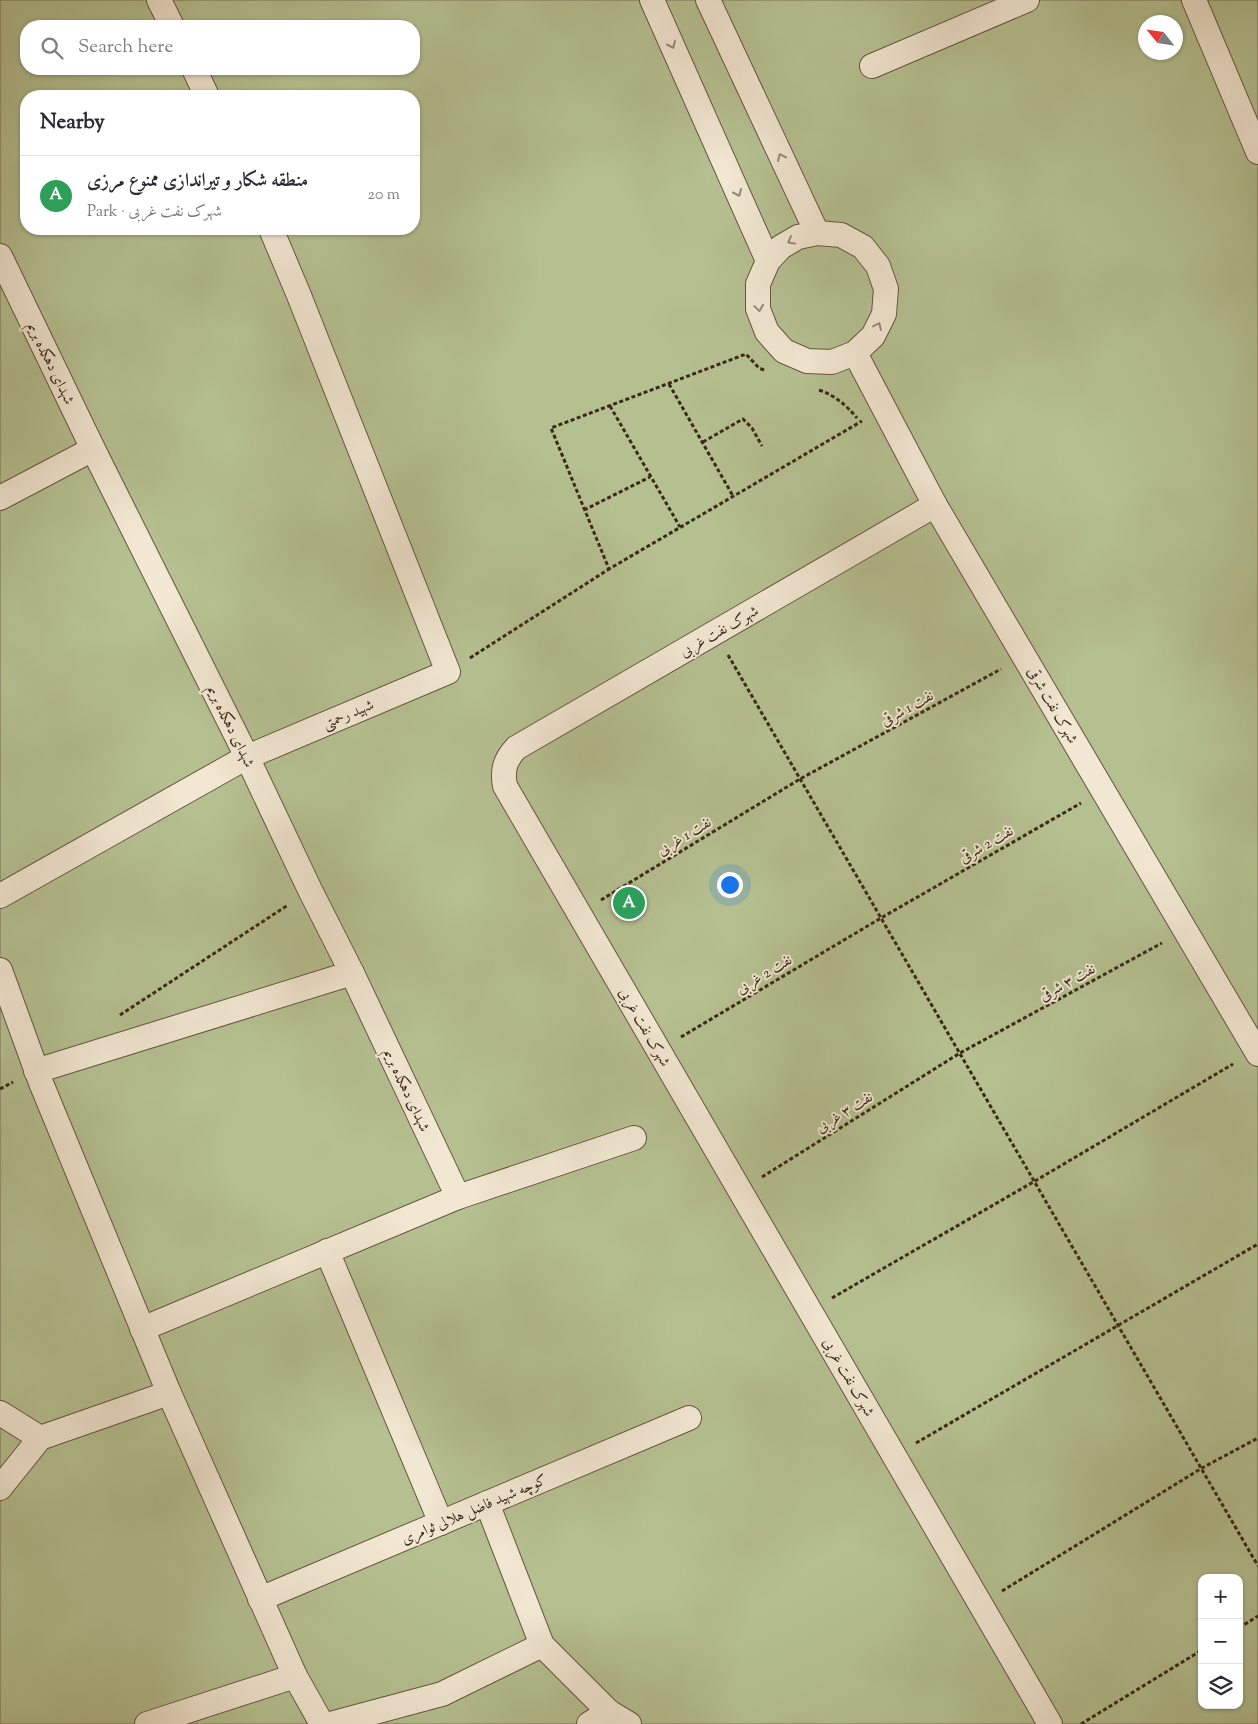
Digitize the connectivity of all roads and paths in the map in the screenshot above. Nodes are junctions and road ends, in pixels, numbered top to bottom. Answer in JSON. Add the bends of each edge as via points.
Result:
{"nodes":[{"id":1,"x":159,"y":0,"type":"edge"},
{"id":2,"x":652,"y":0,"type":"edge"},
{"id":3,"x":708,"y":0,"type":"edge"},
{"id":4,"x":1027,"y":0,"type":"edge"},
{"id":5,"x":1194,"y":0,"type":"edge"},
{"id":6,"x":169,"y":20,"type":"edge"},
{"id":7,"x":872,"y":66,"type":"dead end"},
{"id":8,"x":197,"y":75,"type":"edge"},
{"id":9,"x":204,"y":90,"type":"edge"},
{"id":10,"x":1258,"y":152,"type":"edge"},
{"id":11,"x":817,"y":233,"type":"junction"},
{"id":12,"x":274,"y":235,"type":"edge"},
{"id":13,"x":0,"y":256,"type":"edge"},
{"id":14,"x":768,"y":261,"type":"junction"},
{"id":15,"x":855,"y":353,"type":"junction"},
{"id":16,"x":768,"y":371,"type":"dead end"},
{"id":17,"x":669,"y":383,"type":"junction"},
{"id":18,"x":812,"y":387,"type":"dead end"},
{"id":19,"x":610,"y":406,"type":"junction"},
{"id":20,"x":884,"y":408,"type":"junction"},
{"id":21,"x":860,"y":422,"type":"junction"},
{"id":22,"x":702,"y":442,"type":"junction"},
{"id":23,"x":762,"y":446,"type":"dead end"},
{"id":24,"x":93,"y":449,"type":"junction"},
{"id":25,"x":650,"y":477,"type":"junction"},
{"id":26,"x":733,"y":496,"type":"junction"},
{"id":27,"x":0,"y":498,"type":"edge"},
{"id":28,"x":935,"y":505,"type":"junction"},
{"id":29,"x":584,"y":510,"type":"junction"},
{"id":30,"x":680,"y":527,"type":"junction"},
{"id":31,"x":608,"y":569,"type":"junction"},
{"id":32,"x":715,"y":633,"type":"junction"},
{"id":33,"x":1024,"y":656,"type":"junction"},
{"id":34,"x":448,"y":672,"type":"junction"},
{"id":35,"x":247,"y":757,"type":"junction"},
{"id":36,"x":800,"y":779,"type":"junction"},
{"id":37,"x":1103,"y":790,"type":"junction"},
{"id":38,"x":310,"y":890,"type":"junction"},
{"id":39,"x":0,"y":896,"type":"edge"},
{"id":40,"x":579,"y":913,"type":"junction"},
{"id":41,"x":881,"y":918,"type":"junction"},
{"id":42,"x":1185,"y":930,"type":"junction"},
{"id":43,"x":0,"y":970,"type":"edge"},
{"id":44,"x":352,"y":973,"type":"junction"},
{"id":45,"x":119,"y":1016,"type":"dead end"},
{"id":46,"x":659,"y":1050,"type":"junction"},
{"id":47,"x":1257,"y":1052,"type":"edge"},
{"id":48,"x":960,"y":1053,"type":"junction"},
{"id":49,"x":36,"y":1071,"type":"junction"},
{"id":50,"x":0,"y":1089,"type":"edge"},
{"id":51,"x":634,"y":1138,"type":"dead end"},
{"id":52,"x":1035,"y":1182,"type":"junction"},
{"id":53,"x":740,"y":1190,"type":"junction"},
{"id":54,"x":458,"y":1197,"type":"junction"},
{"id":55,"x":1258,"y":1244,"type":"edge"},
{"id":56,"x":327,"y":1251,"type":"junction"},
{"id":57,"x":810,"y":1311,"type":"junction"},
{"id":58,"x":1118,"y":1325,"type":"junction"},
{"id":59,"x":142,"y":1329,"type":"junction"},
{"id":60,"x":169,"y":1394,"type":"junction"},
{"id":61,"x":0,"y":1413,"type":"edge"},
{"id":62,"x":689,"y":1418,"type":"dead end"},
{"id":63,"x":40,"y":1438,"type":"junction"},
{"id":64,"x":1258,"y":1438,"type":"edge"},
{"id":65,"x":894,"y":1456,"type":"junction"},
{"id":66,"x":1202,"y":1468,"type":"junction"},
{"id":67,"x":0,"y":1488,"type":"edge"},
{"id":68,"x":487,"y":1503,"type":"junction"},
{"id":69,"x":441,"y":1523,"type":"junction"},
{"id":70,"x":1258,"y":1566,"type":"edge"},
{"id":71,"x":260,"y":1599,"type":"junction"},
{"id":72,"x":980,"y":1604,"type":"junction"},
{"id":73,"x":1258,"y":1616,"type":"edge"},
{"id":74,"x":1243,"y":1625,"type":"edge"},
{"id":75,"x":542,"y":1645,"type":"junction"},
{"id":76,"x":1198,"y":1652,"type":"edge"},
{"id":77,"x":295,"y":1676,"type":"junction"},
{"id":78,"x":599,"y":1718,"type":"edge"},
{"id":79,"x":147,"y":1724,"type":"edge"},
{"id":80,"x":322,"y":1724,"type":"edge"},
{"id":81,"x":330,"y":1724,"type":"edge"},
{"id":82,"x":629,"y":1724,"type":"edge"},
{"id":83,"x":1050,"y":1724,"type":"edge"},
{"id":84,"x":1081,"y":1724,"type":"edge"}],
"edges":[{"from":1,"to":6,"type":"street"},
{"from":2,"to":14,"type":"street","one_way":true},
{"from":11,"to":3,"type":"street","one_way":true},
{"from":4,"to":7,"type":"street"},
{"from":5,"to":10,"type":"street"},
{"from":8,"to":9,"type":"street"},
{"from":11,"to":14,"type":"street","one_way":true,"via":[[798,237],[781,247]]},
{"from":15,"to":11,"type":"street","one_way":true,"via":[[873,336],[884,314],[886,289],[878,266],[863,247],[841,236]]},
{"from":12,"to":34,"type":"street"},
{"from":13,"to":24,"type":"street","name":"شهدای دهکده بریم"},
{"from":14,"to":15,"type":"street","one_way":true,"via":[[758,284],[758,309],[767,332],[784,351],[806,361],[832,362]]},
{"from":15,"to":20,"type":"street","name":"شهرک نفت شرقی"},
{"from":16,"to":17,"type":"path","via":[[760,368],[746,354]]},
{"from":17,"to":19,"type":"path"},
{"from":17,"to":22,"type":"path"},
{"from":18,"to":21,"type":"path","via":[[846,404]]},
{"from":19,"to":25,"type":"path"},
{"from":19,"to":29,"type":"path","via":[[551,428]]},
{"from":20,"to":21,"type":"path"},
{"from":20,"to":28,"type":"street","name":"شهرک نفت شرقی"},
{"from":21,"to":26,"type":"path"},
{"from":22,"to":23,"type":"path","via":[[743,419]]},
{"from":22,"to":26,"type":"path"},
{"from":24,"to":27,"type":"street"},
{"from":24,"to":35,"type":"street","name":"شهدای دهکده بریم"},
{"from":25,"to":29,"type":"path"},
{"from":25,"to":30,"type":"path"},
{"from":26,"to":30,"type":"path"},
{"from":28,"to":32,"type":"street","name":"شهرک نفت غربی"},
{"from":28,"to":33,"type":"street","name":"شهرک نفت شرقی"},
{"from":29,"to":31,"type":"path"},
{"from":30,"to":31,"type":"path"},
{"from":31,"to":34,"type":"path"},
{"from":32,"to":36,"type":"path"},
{"from":32,"to":40,"type":"street","name":"شهرک نفت غربی","via":[[516,748],[504,765],[506,786]]},
{"from":33,"to":36,"type":"path","name":"نفت 1 شرقی"},
{"from":33,"to":37,"type":"street","name":"شهرک نفت شرقی"},
{"from":34,"to":35,"type":"street","name":"شهید رحمتی"},
{"from":35,"to":38,"type":"street","name":"شهدای دهکده بریم"},
{"from":35,"to":39,"type":"street","name":"شهید رحمتی"},
{"from":36,"to":40,"type":"path","name":"نفت 1 غربی"},
{"from":36,"to":41,"type":"path"},
{"from":37,"to":41,"type":"path","name":"نفت 2 شرقی"},
{"from":37,"to":42,"type":"street","name":"شهرک نفت شرقی"},
{"from":38,"to":44,"type":"street","name":"شهدای دهکده بریم"},
{"from":38,"to":45,"type":"path"},
{"from":40,"to":46,"type":"street","name":"شهرک نفت غربی"},
{"from":41,"to":46,"type":"path","name":"نفت 2 غربی"},
{"from":41,"to":48,"type":"path"},
{"from":42,"to":47,"type":"street","name":"شهرک نفت شرقی"},
{"from":42,"to":48,"type":"path","name":"نفت ۳ شرقی"},
{"from":43,"to":49,"type":"street"},
{"from":44,"to":49,"type":"street"},
{"from":44,"to":54,"type":"street","name":"شهدای دهکده بریم"},
{"from":46,"to":53,"type":"street","name":"شهرک نفت غربی"},
{"from":47,"to":52,"type":"path"},
{"from":48,"to":52,"type":"path"},
{"from":48,"to":53,"type":"path","name":"نفت ۳ غربی"},
{"from":49,"to":50,"type":"path"},
{"from":49,"to":59,"type":"street"},
{"from":51,"to":54,"type":"street"},
{"from":52,"to":57,"type":"path"},
{"from":52,"to":58,"type":"path"},
{"from":53,"to":57,"type":"street","name":"شهرک نفت غربی"},
{"from":54,"to":56,"type":"street"},
{"from":55,"to":58,"type":"path"},
{"from":56,"to":59,"type":"street"},
{"from":56,"to":69,"type":"street"},
{"from":57,"to":65,"type":"street","name":"شهرک نفت غربی"},
{"from":58,"to":65,"type":"path"},
{"from":58,"to":66,"type":"path"},
{"from":59,"to":60,"type":"street"},
{"from":60,"to":63,"type":"street"},
{"from":60,"to":71,"type":"street"},
{"from":61,"to":63,"type":"street"},
{"from":62,"to":68,"type":"street","name":"کوچه شهید فاضل هلالی ثوامری"},
{"from":63,"to":67,"type":"street"},
{"from":64,"to":66,"type":"path"},
{"from":65,"to":72,"type":"street","name":"شهرک نفت غربی"},
{"from":66,"to":70,"type":"path"},
{"from":66,"to":72,"type":"path"},
{"from":68,"to":69,"type":"street","name":"کوچه شهید فاضل هلالی ثوامری"},
{"from":68,"to":75,"type":"street"},
{"from":69,"to":71,"type":"street","name":"کوچه شهید فاضل هلالی ثوامری"},
{"from":71,"to":77,"type":"street"},
{"from":72,"to":83,"type":"street","name":"شهرک نفت غربی"},
{"from":73,"to":74,"type":"path"},
{"from":75,"to":78,"type":"street"},
{"from":75,"to":81,"type":"street","via":[[442,1694]]},
{"from":76,"to":84,"type":"path"},
{"from":77,"to":79,"type":"street"},
{"from":77,"to":80,"type":"street"},
{"from":78,"to":82,"type":"street"}]}
